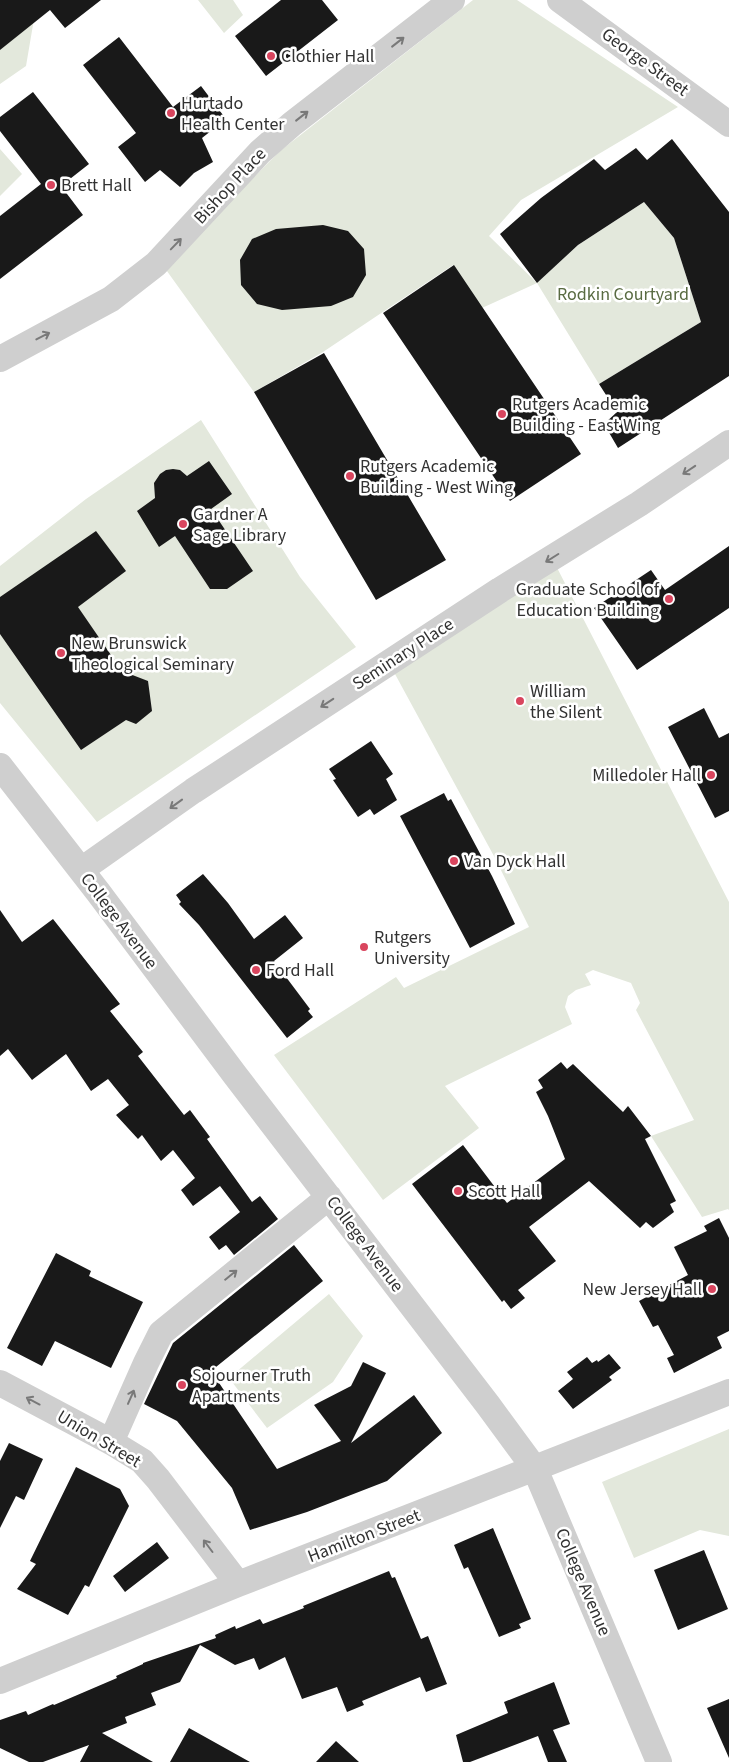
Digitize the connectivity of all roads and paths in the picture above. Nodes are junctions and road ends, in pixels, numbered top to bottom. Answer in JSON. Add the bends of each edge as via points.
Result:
{"nodes":[{"id":1,"x":452,"y":0,"type":"edge"},
{"id":2,"x":560,"y":0,"type":"edge"},
{"id":3,"x":729,"y":124,"type":"edge"},
{"id":4,"x":0,"y":359,"type":"edge"},
{"id":5,"x":729,"y":442,"type":"edge"},
{"id":6,"x":0,"y":766,"type":"edge"},
{"id":7,"x":81,"y":870,"type":"junction"},
{"id":8,"x":329,"y":1197,"type":"junction"},
{"id":9,"x":0,"y":1383,"type":"edge"},
{"id":10,"x":729,"y":1392,"type":"edge"},
{"id":11,"x":111,"y":1442,"type":"junction"},
{"id":12,"x":535,"y":1469,"type":"junction"},
{"id":13,"x":238,"y":1584,"type":"junction"},
{"id":14,"x":0,"y":1682,"type":"edge"},
{"id":15,"x":659,"y":1762,"type":"edge"}],
"edges":[{"from":4,"to":1,"type":"street","name":"Bishop Place","one_way":true,"via":[[111,299],[156,264],[273,140]]},
{"from":2,"to":3,"type":"street","name":"George Street"},
{"from":5,"to":7,"type":"street","name":"Seminary Place","one_way":true,"via":[[639,504],[193,791]]},
{"from":6,"to":7,"type":"street","name":"College Avenue"},
{"from":7,"to":8,"type":"street","name":"College Avenue"},
{"from":11,"to":8,"type":"street","one_way":true,"via":[[161,1333]]},
{"from":8,"to":12,"type":"street","name":"College Avenue"},
{"from":11,"to":9,"type":"street","name":"Union Street","one_way":true},
{"from":10,"to":12,"type":"street","name":"Hamilton Street"},
{"from":13,"to":11,"type":"street","name":"Union Street","one_way":true,"via":[[142,1461]]},
{"from":12,"to":13,"type":"street","name":"Hamilton Street"},
{"from":12,"to":15,"type":"street","name":"College Avenue"},
{"from":13,"to":14,"type":"street","name":"Hamilton Street"}]}
